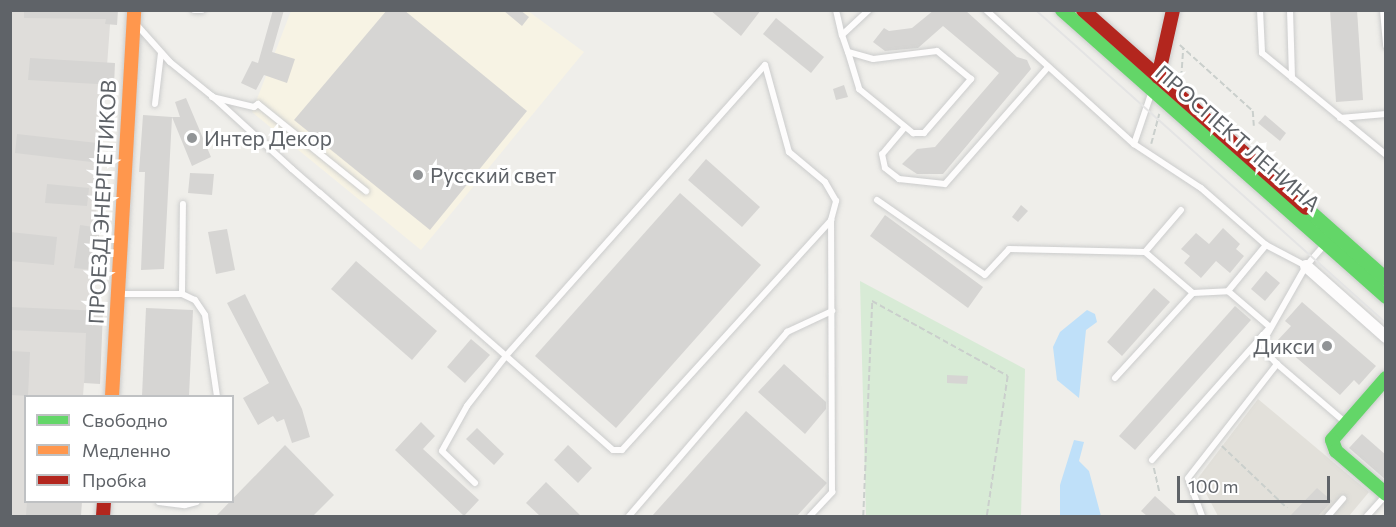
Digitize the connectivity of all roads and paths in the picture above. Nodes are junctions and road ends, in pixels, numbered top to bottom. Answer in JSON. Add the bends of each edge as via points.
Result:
{"nodes":[{"id":1,"x":194,"y":10,"type":"edge"},
{"id":2,"x":202,"y":10,"type":"edge"},
{"id":3,"x":836,"y":10,"type":"edge"},
{"id":4,"x":869,"y":10,"type":"edge"},
{"id":5,"x":986,"y":10,"type":"edge"},
{"id":6,"x":1062,"y":10,"type":"edge"},
{"id":7,"x":1173,"y":10,"type":"edge"},
{"id":8,"x":1260,"y":10,"type":"edge"},
{"id":9,"x":1290,"y":10,"type":"edge"},
{"id":10,"x":1383,"y":10,"type":"edge"},
{"id":11,"x":1089,"y":13,"type":"edge"},
{"id":12,"x":134,"y":16,"type":"edge"},
{"id":13,"x":843,"y":35,"type":"junction"},
{"id":14,"x":1177,"y":42,"type":"dead end"},
{"id":15,"x":1386,"y":46,"type":"edge"},
{"id":16,"x":1184,"y":48,"type":"junction"},
{"id":17,"x":848,"y":52,"type":"junction"},
{"id":18,"x":161,"y":53,"type":"junction"},
{"id":19,"x":1048,"y":67,"type":"junction"},
{"id":20,"x":1180,"y":78,"type":"dead end"},
{"id":21,"x":1292,"y":78,"type":"junction"},
{"id":22,"x":1155,"y":84,"type":"junction"},
{"id":23,"x":212,"y":96,"type":"junction"},
{"id":24,"x":154,"y":104,"type":"dead end"},
{"id":25,"x":1160,"y":111,"type":"dead end"},
{"id":26,"x":1386,"y":114,"type":"edge"},
{"id":27,"x":1340,"y":118,"type":"junction"},
{"id":28,"x":1254,"y":126,"type":"dead end"},
{"id":29,"x":905,"y":127,"type":"junction"},
{"id":30,"x":1134,"y":144,"type":"junction"},
{"id":31,"x":1150,"y":145,"type":"dead end"},
{"id":32,"x":1386,"y":155,"type":"edge"},
{"id":33,"x":366,"y":191,"type":"dead end"},
{"id":34,"x":877,"y":200,"type":"dead end"},
{"id":35,"x":183,"y":204,"type":"dead end"},
{"id":36,"x":1181,"y":210,"type":"dead end"},
{"id":37,"x":831,"y":220,"type":"junction"},
{"id":38,"x":1330,"y":239,"type":"junction"},
{"id":39,"x":1266,"y":245,"type":"junction"},
{"id":40,"x":1145,"y":252,"type":"junction"},
{"id":41,"x":1306,"y":266,"type":"junction"},
{"id":42,"x":1386,"y":279,"type":"edge"},
{"id":43,"x":1228,"y":291,"type":"junction"},
{"id":44,"x":1193,"y":292,"type":"junction"},
{"id":45,"x":117,"y":294,"type":"junction"},
{"id":46,"x":182,"y":294,"type":"junction"},
{"id":47,"x":1386,"y":297,"type":"edge"},
{"id":48,"x":832,"y":311,"type":"junction"},
{"id":49,"x":1270,"y":327,"type":"junction"},
{"id":50,"x":1386,"y":337,"type":"edge"},
{"id":51,"x":506,"y":356,"type":"junction"},
{"id":52,"x":1277,"y":364,"type":"junction"},
{"id":53,"x":1115,"y":378,"type":"dead end"},
{"id":54,"x":1386,"y":378,"type":"edge"},
{"id":55,"x":112,"y":395,"type":"edge"},
{"id":56,"x":217,"y":395,"type":"edge"},
{"id":57,"x":1345,"y":422,"type":"junction"},
{"id":58,"x":1217,"y":442,"type":"junction"},
{"id":59,"x":1152,"y":460,"type":"joint"},
{"id":60,"x":475,"y":483,"type":"dead end"},
{"id":61,"x":1160,"y":493,"type":"dead end"},
{"id":62,"x":1386,"y":495,"type":"edge"},
{"id":63,"x":1343,"y":499,"type":"dead end"},
{"id":64,"x":172,"y":503,"type":"edge"},
{"id":65,"x":191,"y":503,"type":"edge"},
{"id":66,"x":1287,"y":508,"type":"dead end"},
{"id":67,"x":629,"y":516,"type":"edge"},
{"id":68,"x":810,"y":516,"type":"edge"},
{"id":69,"x":863,"y":516,"type":"edge"},
{"id":70,"x":987,"y":516,"type":"edge"},
{"id":71,"x":1202,"y":516,"type":"edge"},
{"id":72,"x":1328,"y":516,"type":"edge"},
{"id":73,"x":1367,"y":516,"type":"edge"}],
"edges":[{"from":1,"to":2,"type":"lane"},
{"from":3,"to":13,"type":"lane"},
{"from":4,"to":13,"type":"lane"},
{"from":5,"to":19,"type":"lane"},
{"from":6,"to":22,"type":"street","name":"ПРОСПЕКТ ЛЕНИНА"},
{"from":7,"to":22,"type":"street"},
{"from":8,"to":21,"type":"lane","via":[[1262,53]]},
{"from":9,"to":21,"type":"lane"},
{"from":10,"to":15,"type":"lane"},
{"from":11,"to":22,"type":"street","name":"ПРОСПЕКТ ЛЕНИНА"},
{"from":12,"to":18,"type":"lane"},
{"from":12,"to":45,"type":"street","name":"ПРОЕЗД ЭНЕРГЕТИКОВ"},
{"from":13,"to":17,"type":"lane"},
{"from":14,"to":16,"type":"path"},
{"from":16,"to":20,"type":"path"},
{"from":16,"to":28,"type":"path","via":[[1253,111]]},
{"from":17,"to":29,"type":"lane","via":[[859,89]]},
{"from":17,"to":29,"type":"lane","via":[[873,59],[937,51],[971,79],[924,133],[913,134]]},
{"from":18,"to":23,"type":"lane"},
{"from":18,"to":24,"type":"lane"},
{"from":19,"to":29,"type":"lane","via":[[945,184],[900,179],[885,168],[882,154]]},
{"from":19,"to":30,"type":"lane"},
{"from":21,"to":27,"type":"lane"},
{"from":22,"to":30,"type":"lane"},
{"from":22,"to":38,"type":"street","name":"ПРОСПЕКТ ЛЕНИНА"},
{"from":23,"to":33,"type":"lane","via":[[254,107],[258,104]]},
{"from":23,"to":51,"type":"lane"},
{"from":25,"to":31,"type":"path"},
{"from":26,"to":27,"type":"lane"},
{"from":27,"to":32,"type":"lane"},
{"from":30,"to":39,"type":"lane","via":[[1201,188]]},
{"from":34,"to":40,"type":"lane","via":[[985,275],[1009,249]]},
{"from":35,"to":46,"type":"lane"},
{"from":36,"to":40,"type":"lane"},
{"from":37,"to":48,"type":"lane"},
{"from":37,"to":51,"type":"lane","via":[[621,450],[613,450]]},
{"from":37,"to":51,"type":"lane","via":[[836,201],[825,182],[789,152],[765,64]]},
{"from":38,"to":41,"type":"lane"},
{"from":38,"to":42,"type":"street","name":"ПРОСПЕКТ ЛЕНИНА"},
{"from":38,"to":47,"type":"street","name":"ПРОСПЕКТ ЛЕНИНА"},
{"from":39,"to":41,"type":"lane"},
{"from":39,"to":43,"type":"lane"},
{"from":40,"to":44,"type":"lane"},
{"from":41,"to":49,"type":"lane"},
{"from":41,"to":50,"type":"street"},
{"from":43,"to":44,"type":"lane"},
{"from":43,"to":49,"type":"lane"},
{"from":44,"to":53,"type":"lane"},
{"from":45,"to":46,"type":"lane"},
{"from":45,"to":55,"type":"street","name":"ПРОЕЗД ЭНЕРГЕТИКОВ"},
{"from":46,"to":56,"type":"lane","via":[[195,300],[205,315]]},
{"from":48,"to":67,"type":"lane","via":[[788,332]]},
{"from":48,"to":68,"type":"lane","via":[[832,492]]},
{"from":49,"to":52,"type":"lane","via":[[1264,340],[1266,352]]},
{"from":49,"to":59,"type":"lane"},
{"from":51,"to":60,"type":"lane","via":[[467,406],[442,451]]},
{"from":52,"to":57,"type":"lane"},
{"from":52,"to":58,"type":"lane"},
{"from":54,"to":57,"type":"street"},
{"from":57,"to":62,"type":"street","via":[[1332,440],[1336,451]]},
{"from":58,"to":66,"type":"path"},
{"from":58,"to":71,"type":"lane","via":[[1188,478]]},
{"from":59,"to":61,"type":"path"},
{"from":62,"to":73,"type":"lane"},
{"from":63,"to":72,"type":"lane"},
{"from":64,"to":65,"type":"lane"},
{"from":69,"to":70,"type":"path","via":[[872,302],[1008,376]]}]}
